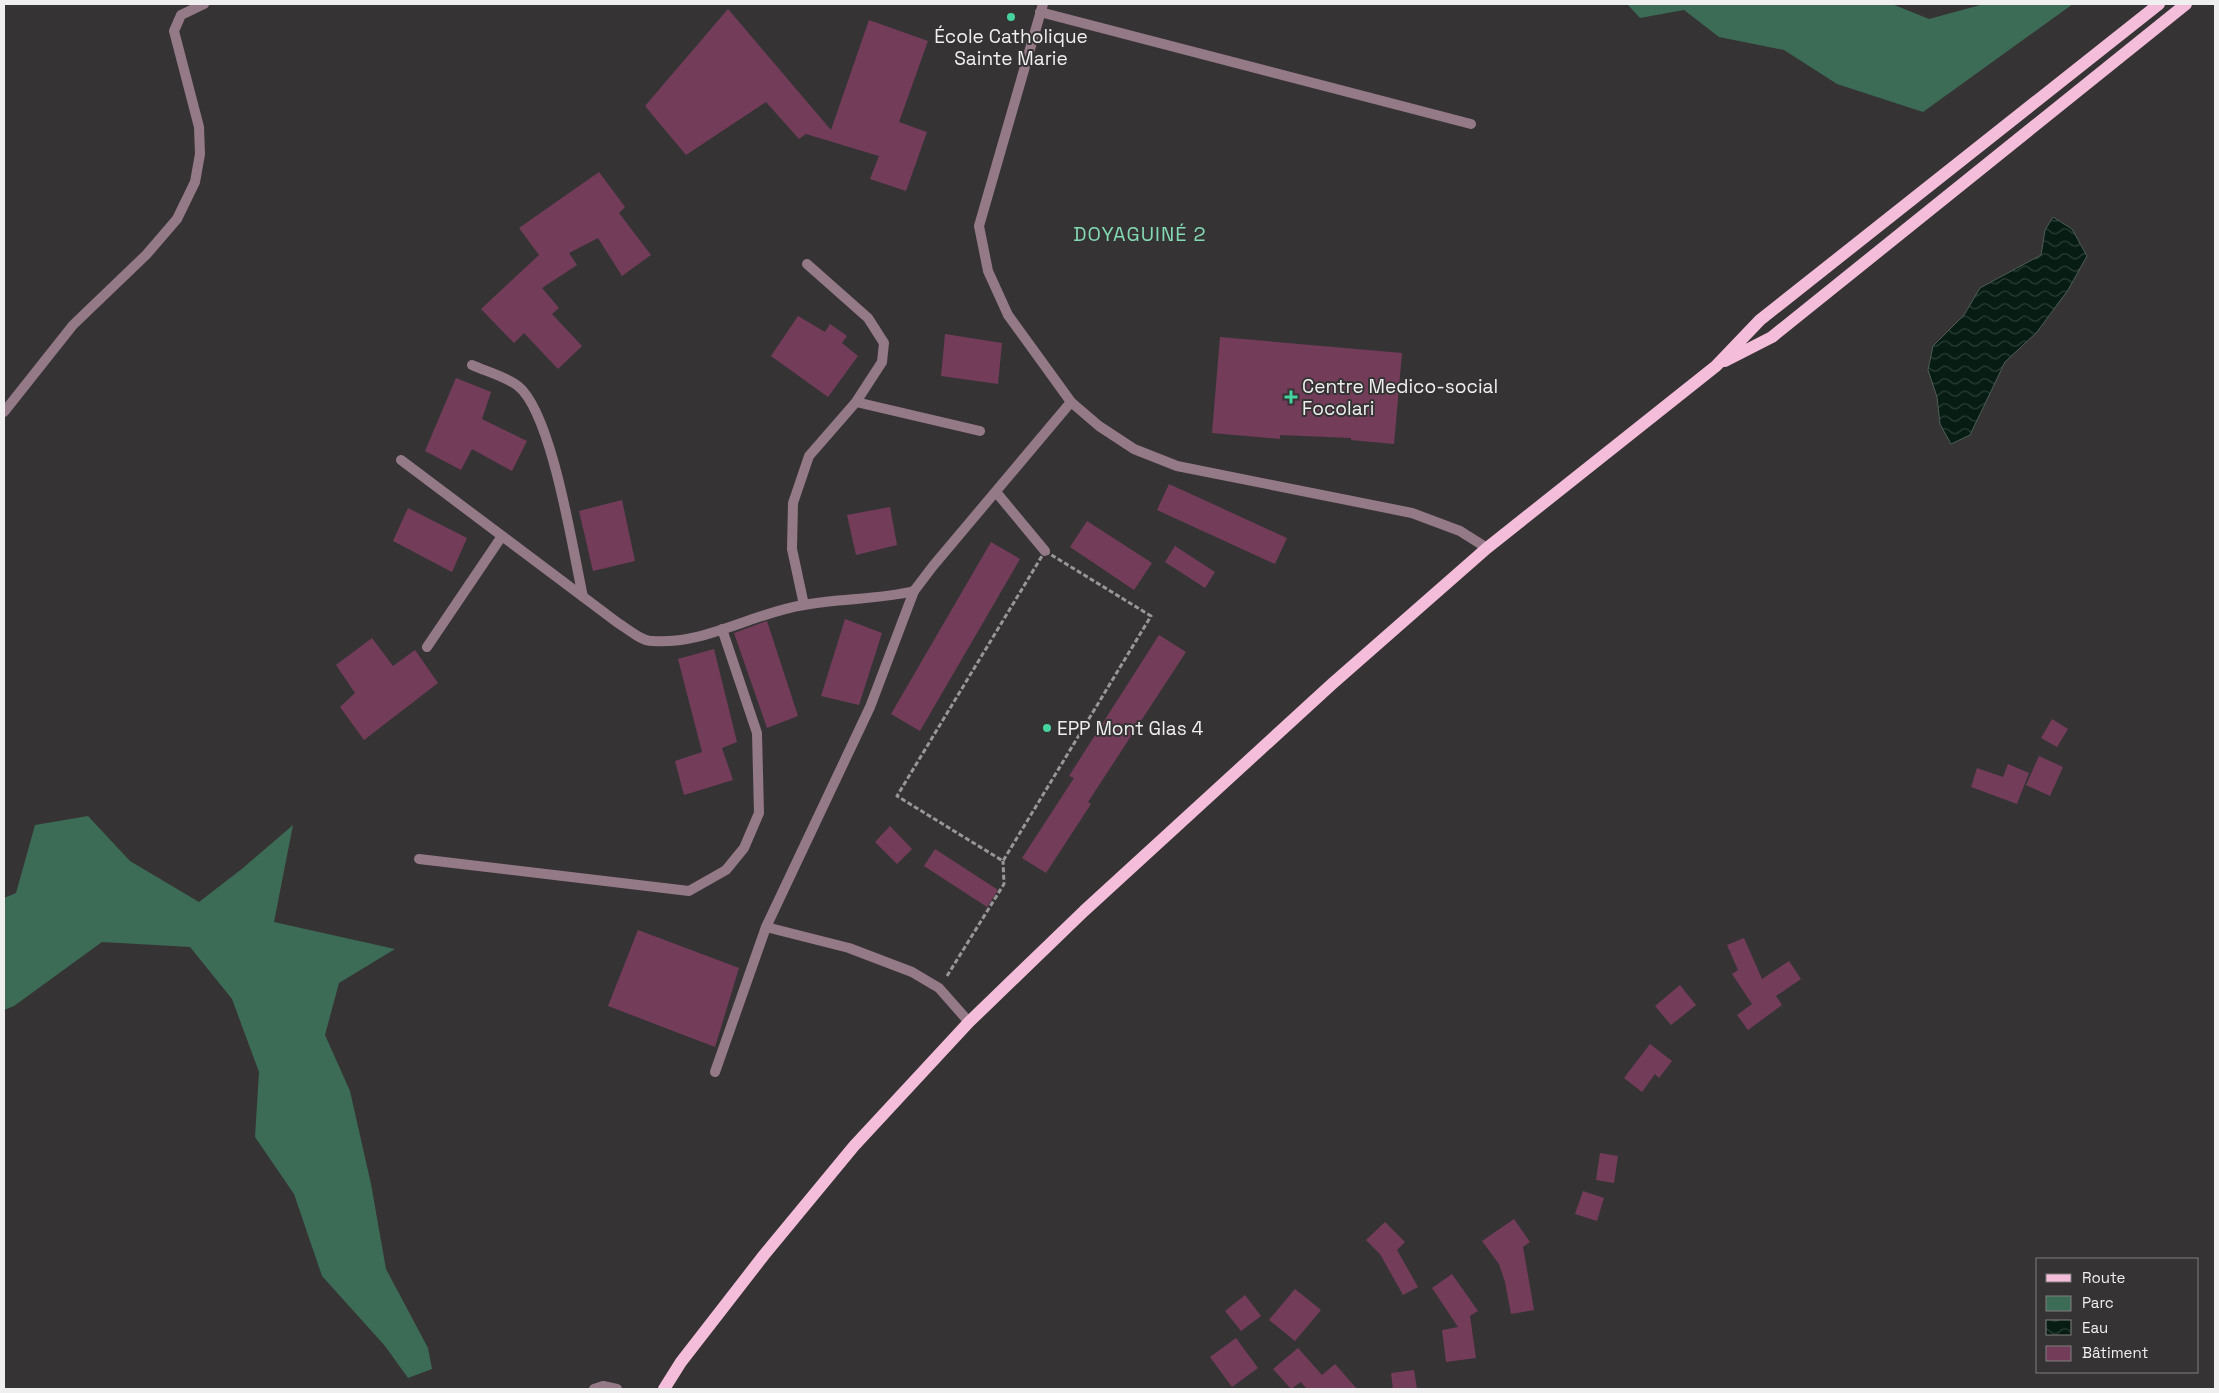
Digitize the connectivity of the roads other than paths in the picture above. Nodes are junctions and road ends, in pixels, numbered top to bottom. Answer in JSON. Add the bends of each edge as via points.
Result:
{"nodes":[{"id":1,"x":204,"y":4,"type":"edge"},
{"id":2,"x":2159,"y":4,"type":"edge"},
{"id":3,"x":2186,"y":4,"type":"edge"},
{"id":4,"x":1042,"y":8,"type":"edge"},
{"id":5,"x":1471,"y":124,"type":"dead end"},
{"id":6,"x":807,"y":264,"type":"dead end"},
{"id":7,"x":472,"y":364,"type":"dead end"},
{"id":8,"x":1716,"y":366,"type":"junction"},
{"id":9,"x":856,"y":402,"type":"junction"},
{"id":10,"x":1071,"y":402,"type":"junction"},
{"id":11,"x":4,"y":412,"type":"edge"},
{"id":12,"x":980,"y":431,"type":"dead end"},
{"id":13,"x":401,"y":460,"type":"dead end"},
{"id":14,"x":996,"y":492,"type":"junction"},
{"id":15,"x":502,"y":536,"type":"junction"},
{"id":16,"x":1487,"y":548,"type":"junction"},
{"id":17,"x":1045,"y":551,"type":"road end"},
{"id":18,"x":914,"y":591,"type":"junction"},
{"id":19,"x":583,"y":597,"type":"junction"},
{"id":20,"x":804,"y":605,"type":"junction"},
{"id":21,"x":722,"y":629,"type":"junction"},
{"id":22,"x":427,"y":647,"type":"dead end"},
{"id":23,"x":419,"y":858,"type":"dead end"},
{"id":24,"x":766,"y":927,"type":"junction"},
{"id":25,"x":969,"y":1022,"type":"junction"},
{"id":26,"x":715,"y":1072,"type":"dead end"},
{"id":27,"x":594,"y":1389,"type":"edge"},
{"id":28,"x":617,"y":1389,"type":"edge"},
{"id":29,"x":664,"y":1389,"type":"edge"}],
"edges":[{"from":1,"to":11,"type":"street","via":[[181,15],[174,31],[199,127],[200,154],[195,182],[176,219],[146,255],[73,325]]},
{"from":2,"to":8,"type":"main road","via":[[1760,320]]},
{"from":3,"to":8,"type":"main road","via":[[1772,337]]},
{"from":4,"to":5,"type":"street"},
{"from":4,"to":10,"type":"street","via":[[980,226],[988,271],[1008,315]]},
{"from":6,"to":9,"type":"street","via":[[868,318],[884,343],[882,362]]},
{"from":7,"to":19,"type":"street","via":[[518,386],[535,410],[551,450]]},
{"from":8,"to":16,"type":"main road"},
{"from":9,"to":12,"type":"street"},
{"from":9,"to":20,"type":"street","via":[[809,456],[793,503],[792,549]]},
{"from":10,"to":14,"type":"street"},
{"from":10,"to":16,"type":"street","via":[[1134,449],[1177,466],[1412,513],[1460,531]]},
{"from":13,"to":15,"type":"street"},
{"from":14,"to":17,"type":"street"},
{"from":14,"to":18,"type":"street"},
{"from":15,"to":19,"type":"street"},
{"from":15,"to":22,"type":"street"},
{"from":16,"to":25,"type":"main road","via":[[1084,911]]},
{"from":18,"to":20,"type":"street","via":[[887,598]]},
{"from":18,"to":24,"type":"street","via":[[870,707]]},
{"from":19,"to":21,"type":"street","via":[[618,624],[649,641],[683,641]]},
{"from":20,"to":21,"type":"street"},
{"from":21,"to":23,"type":"street","via":[[757,733],[758,813],[744,848],[726,870],[689,891]]},
{"from":24,"to":25,"type":"street","via":[[849,948],[912,972],[939,988]]},
{"from":24,"to":26,"type":"street"},
{"from":25,"to":29,"type":"main road","via":[[854,1146],[764,1255],[681,1362]]},
{"from":27,"to":28,"type":"street","via":[[603,1386]]}]}
